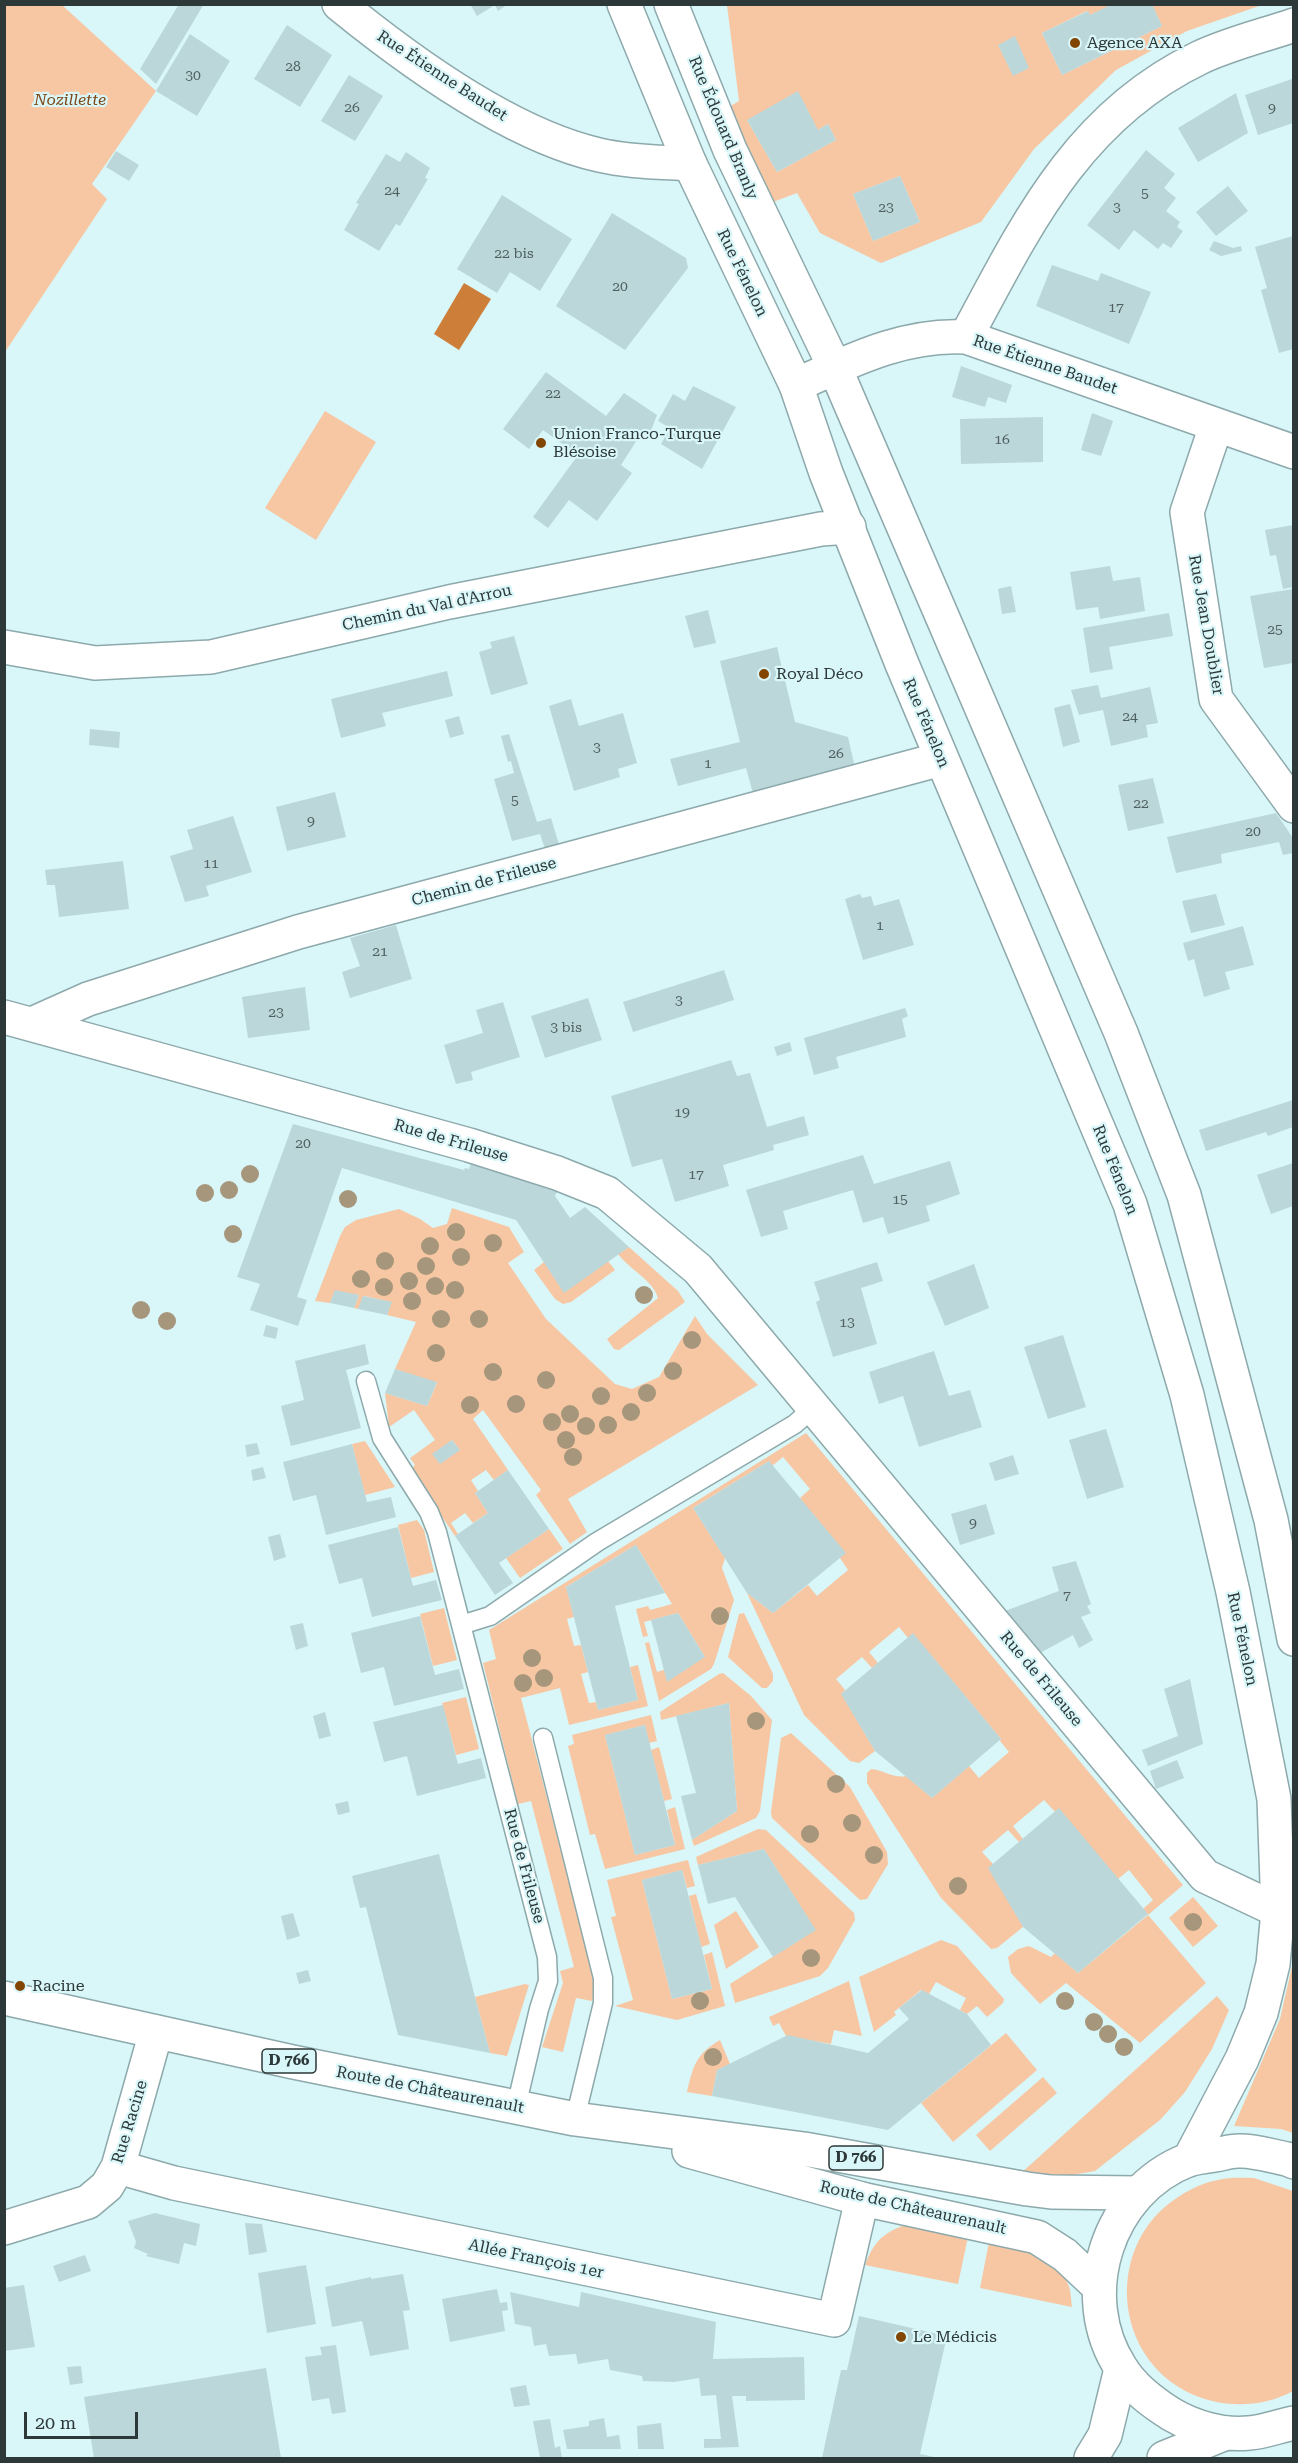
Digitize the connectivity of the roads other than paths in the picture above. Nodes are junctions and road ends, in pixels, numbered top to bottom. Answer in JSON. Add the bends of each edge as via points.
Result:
{"nodes":[{"id":1,"x":339,"y":4,"type":"edge"},
{"id":2,"x":624,"y":4,"type":"edge"},
{"id":3,"x":671,"y":4,"type":"edge"},
{"id":4,"x":1293,"y":25,"type":"edge"},
{"id":5,"x":690,"y":164,"type":"junction"},
{"id":6,"x":966,"y":337,"type":"junction"},
{"id":7,"x":835,"y":368,"type":"junction"},
{"id":8,"x":796,"y":386,"type":"junction"},
{"id":9,"x":1216,"y":426,"type":"junction"},
{"id":10,"x":1293,"y":452,"type":"edge"},
{"id":11,"x":849,"y":527,"type":"junction"},
{"id":12,"x":4,"y":647,"type":"edge"},
{"id":13,"x":941,"y":759,"type":"junction"},
{"id":14,"x":1293,"y":806,"type":"edge"},
{"id":15,"x":18,"y":1021,"type":"edge"},
{"id":16,"x":366,"y":1381,"type":"dead end"},
{"id":17,"x":814,"y":1407,"type":"junction"},
{"id":18,"x":461,"y":1625,"type":"junction"},
{"id":19,"x":1293,"y":1639,"type":"edge"},
{"id":20,"x":543,"y":1738,"type":"dead end"},
{"id":21,"x":1286,"y":1915,"type":"edge"},
{"id":22,"x":4,"y":1998,"type":"edge"},
{"id":23,"x":156,"y":2032,"type":"junction"},
{"id":24,"x":516,"y":2107,"type":"junction"},
{"id":25,"x":575,"y":2119,"type":"junction"},
{"id":26,"x":1189,"y":2160,"type":"junction"},
{"id":27,"x":1293,"y":2163,"type":"edge"},
{"id":28,"x":118,"y":2167,"type":"junction"},
{"id":29,"x":1138,"y":2193,"type":"junction"},
{"id":30,"x":862,"y":2199,"type":"junction"},
{"id":31,"x":4,"y":2229,"type":"edge"},
{"id":32,"x":1098,"y":2286,"type":"junction"},
{"id":33,"x":1121,"y":2369,"type":"junction"},
{"id":34,"x":1293,"y":2423,"type":"edge"},
{"id":35,"x":1238,"y":2433,"type":"junction"},
{"id":36,"x":1293,"y":2447,"type":"edge"},
{"id":37,"x":1090,"y":2458,"type":"edge"},
{"id":38,"x":1164,"y":2458,"type":"edge"}],
"edges":[{"from":1,"to":5,"type":"street","name":"Rue Étienne Baudet","via":[[381,39],[490,110],[527,128],[598,155]]},
{"from":2,"to":5,"type":"street"},
{"from":3,"to":7,"type":"street","name":"Rue Édouard Branly","via":[[730,150]]},
{"from":4,"to":6,"type":"street","via":[[1200,57],[1157,81],[1118,111],[1081,148],[1039,205]]},
{"from":5,"to":8,"type":"street","name":"Rue Fénelon"},
{"from":6,"to":7,"type":"street","name":"Rue Étienne Baudet","via":[[942,336],[895,344]]},
{"from":6,"to":9,"type":"street","name":"Rue Étienne Baudet"},
{"from":7,"to":8,"type":"street","name":"Rue Étienne Baudet"},
{"from":7,"to":19,"type":"street","via":[[1121,1033],[1184,1195],[1271,1520]]},
{"from":8,"to":11,"type":"street","name":"Rue Fénelon"},
{"from":9,"to":10,"type":"street","name":"Rue Étienne Baudet"},
{"from":9,"to":14,"type":"street","name":"Rue Jean Doublier","via":[[1187,512],[1216,699]]},
{"from":11,"to":12,"type":"street","name":"Chemin du Val d'Arrou","via":[[821,528],[460,599],[211,657],[95,663]]},
{"from":11,"to":13,"type":"street","name":"Rue Fénelon"},
{"from":13,"to":15,"type":"street","name":"Chemin de Frileuse","via":[[298,932]]},
{"from":13,"to":21,"type":"street","name":"Rue Fénelon","via":[[1130,1204],[1187,1395],[1233,1593],[1274,1799]]},
{"from":15,"to":17,"type":"street","name":"Rue de Frileuse","via":[[469,1145],[607,1193],[698,1269]]},
{"from":16,"to":18,"type":"lane","name":"Rue de Frileuse","via":[[382,1438],[434,1522]]},
{"from":17,"to":18,"type":"lane","via":[[795,1424],[597,1542],[490,1616]]},
{"from":17,"to":21,"type":"street","name":"Rue de Frileuse","via":[[1205,1876]]},
{"from":18,"to":24,"type":"lane","name":"Rue de Frileuse","via":[[549,1968]]},
{"from":20,"to":25,"type":"lane","via":[[604,1984],[603,2004]]},
{"from":21,"to":26,"type":"street","name":"Rue Fénelon","via":[[1261,2013],[1242,2059]]},
{"from":22,"to":23,"type":"street","name":"Route de Châteaurenault","number":"D 766"},
{"from":23,"to":24,"type":"street","name":"Route de Châteaurenault","number":"D 766"},
{"from":23,"to":28,"type":"street","name":"Rue Racine"},
{"from":24,"to":25,"type":"street","name":"Route de Châteaurenault","number":"D 766"},
{"from":25,"to":29,"type":"street","name":"Route de Châteaurenault","number":"D 766","via":[[804,2149],[1027,2189]]},
{"from":25,"to":30,"type":"street","name":"Route de Châteaurenault","number":"D 766"},
{"from":26,"to":27,"type":"street","via":[[1238,2151]]},
{"from":26,"to":29,"type":"street"},
{"from":28,"to":30,"type":"street","name":"Allée François 1er","via":[[174,2183],[834,2320]]},
{"from":28,"to":31,"type":"street","name":"Rue Racine","via":[[107,2186],[88,2202]]},
{"from":29,"to":32,"type":"street","via":[[1117,2221],[1104,2252]]},
{"from":30,"to":32,"type":"street","name":"Route de Châteaurenault","number":"D 766","via":[[1037,2237],[1065,2255]]},
{"from":32,"to":33,"type":"street","via":[[1100,2315]]},
{"from":33,"to":35,"type":"street","via":[[1150,2401],[1185,2422]]},
{"from":33,"to":37,"type":"street","via":[[1105,2435]]},
{"from":34,"to":35,"type":"street"},
{"from":35,"to":36,"type":"street"},
{"from":35,"to":38,"type":"street"}]}
